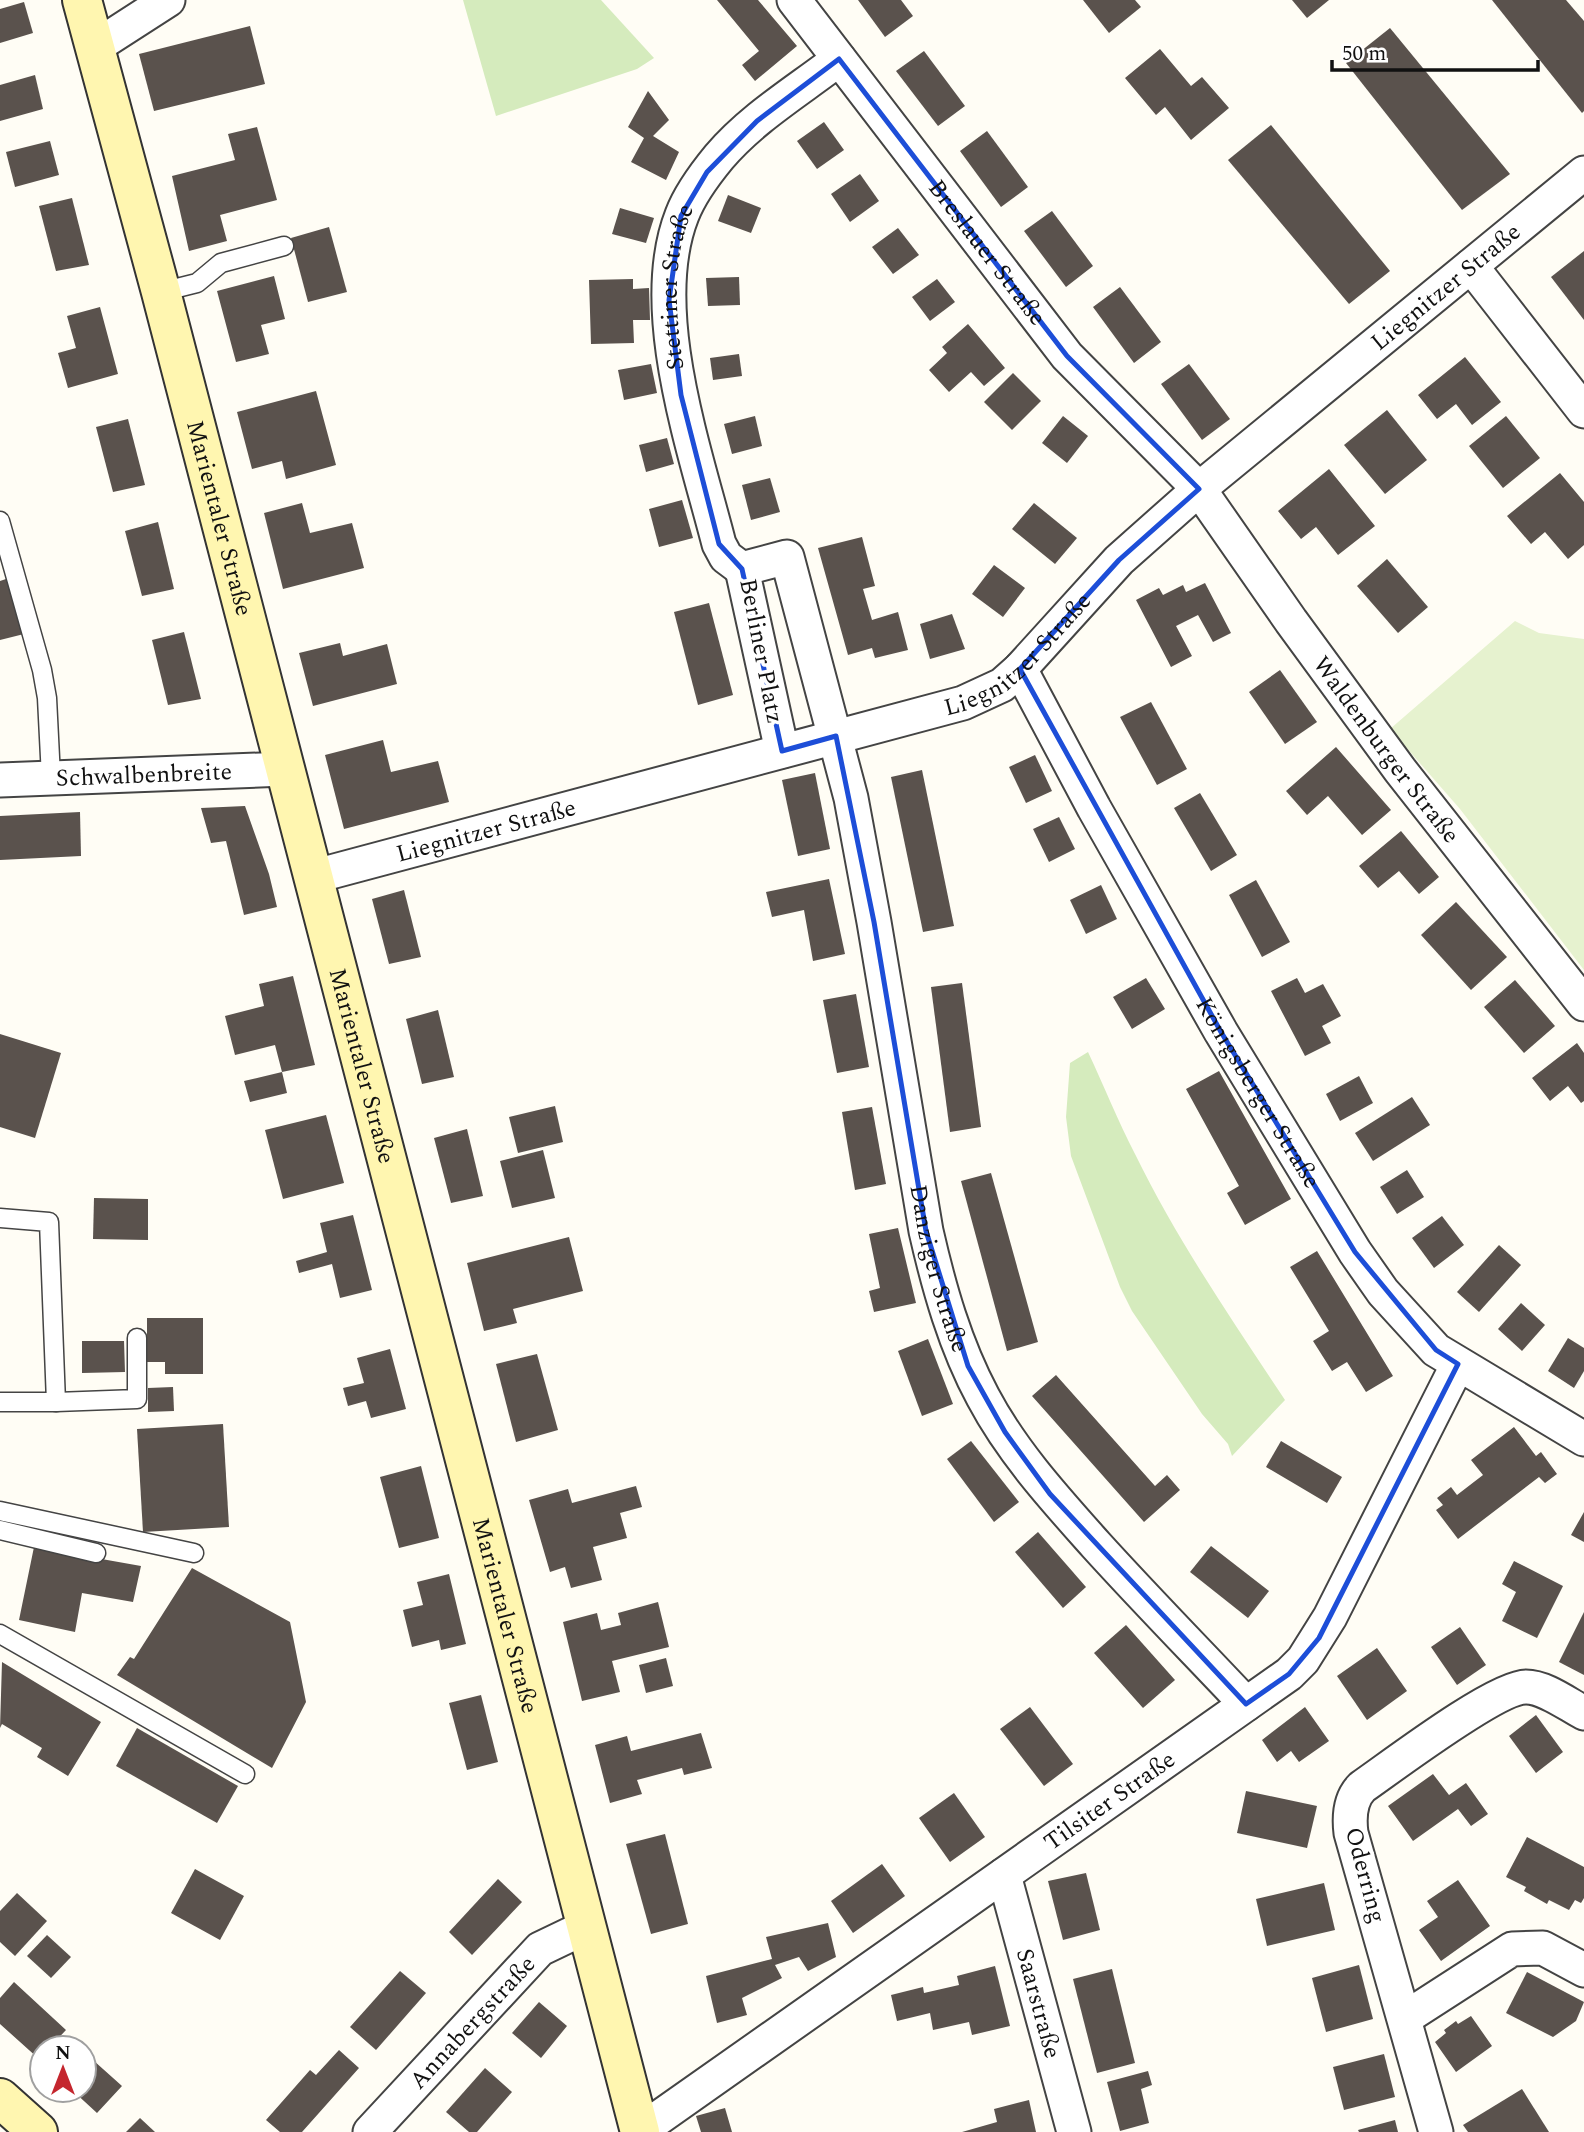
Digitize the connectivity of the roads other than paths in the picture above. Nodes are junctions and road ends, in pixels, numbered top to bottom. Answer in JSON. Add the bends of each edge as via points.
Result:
{"nodes":[{"id":1,"x":82,"y":0,"type":"edge"},
{"id":2,"x":168,"y":0,"type":"edge"},
{"id":3,"x":794,"y":0,"type":"edge"},
{"id":4,"x":95,"y":47,"type":"junction"},
{"id":5,"x":839,"y":59,"type":"junction"},
{"id":6,"x":1584,"y":173,"type":"edge"},
{"id":7,"x":284,"y":246,"type":"dead end"},
{"id":8,"x":1471,"y":266,"type":"junction"},
{"id":9,"x":162,"y":292,"type":"junction"},
{"id":10,"x":1584,"y":411,"type":"edge"},
{"id":11,"x":1199,"y":489,"type":"junction"},
{"id":12,"x":0,"y":522,"type":"edge"},
{"id":13,"x":742,"y":569,"type":"junction"},
{"id":14,"x":1020,"y":669,"type":"junction"},
{"id":15,"x":836,"y":736,"type":"junction"},
{"id":16,"x":782,"y":751,"type":"junction"},
{"id":17,"x":285,"y":769,"type":"junction"},
{"id":18,"x":51,"y":777,"type":"junction"},
{"id":19,"x":0,"y":780,"type":"edge"},
{"id":20,"x":312,"y":877,"type":"junction"},
{"id":21,"x":1584,"y":1004,"type":"edge"},
{"id":22,"x":0,"y":1218,"type":"edge"},
{"id":23,"x":136,"y":1338,"type":"dead end"},
{"id":24,"x":1458,"y":1364,"type":"junction"},
{"id":25,"x":0,"y":1402,"type":"edge"},
{"id":26,"x":56,"y":1402,"type":"junction"},
{"id":27,"x":1584,"y":1439,"type":"edge"},
{"id":28,"x":0,"y":1511,"type":"edge"},
{"id":29,"x":0,"y":1530,"type":"edge"},
{"id":30,"x":96,"y":1553,"type":"dead end"},
{"id":31,"x":194,"y":1553,"type":"dead end"},
{"id":32,"x":0,"y":1634,"type":"edge"},
{"id":33,"x":1246,"y":1704,"type":"junction"},
{"id":34,"x":1584,"y":1713,"type":"edge"},
{"id":35,"x":245,"y":1774,"type":"dead end"},
{"id":36,"x":1004,"y":1875,"type":"junction"},
{"id":37,"x":588,"y":1926,"type":"junction"},
{"id":38,"x":1584,"y":1970,"type":"edge"},
{"id":39,"x":1405,"y":2018,"type":"junction"},
{"id":40,"x":0,"y":2098,"type":"edge"},
{"id":41,"x":30,"y":2130,"type":"edge"},
{"id":42,"x":370,"y":2132,"type":"edge"},
{"id":43,"x":640,"y":2132,"type":"edge"},
{"id":44,"x":1074,"y":2132,"type":"edge"},
{"id":45,"x":1436,"y":2132,"type":"edge"}],
"edges":[{"from":1,"to":4,"type":"main road","name":"Marientaler Straße"},
{"from":2,"to":4,"type":"street"},
{"from":3,"to":5,"type":"street","name":"Breslauer Straße"},
{"from":4,"to":9,"type":"main road","name":"Marientaler Straße"},
{"from":5,"to":11,"type":"street","name":"Breslauer Straße","via":[[1068,356]]},
{"from":5,"to":13,"type":"street","name":"Stettiner Straße","via":[[757,121],[721,155],[692,195],[675,241],[669,300],[673,358],[719,544],[726,557]]},
{"from":6,"to":8,"type":"street","name":"Liegnitzer Straße"},
{"from":7,"to":9,"type":"lane","via":[[221,263],[197,283]]},
{"from":8,"to":10,"type":"street"},
{"from":8,"to":11,"type":"street","name":"Liegnitzer Straße"},
{"from":9,"to":17,"type":"main road","name":"Marientaler Straße"},
{"from":11,"to":14,"type":"street","name":"Liegnitzer Straße","via":[[1119,560]]},
{"from":11,"to":21,"type":"street","name":"Waldenburger Straße","via":[[1400,769]]},
{"from":12,"to":18,"type":"lane","via":[[42,670]]},
{"from":13,"to":15,"type":"street","name":"Berliner Platz","via":[[788,557]]},
{"from":13,"to":16,"type":"street","name":"Berliner Platz"},
{"from":14,"to":15,"type":"street","name":"Liegnitzer Straße","via":[[1002,685],[963,703]]},
{"from":14,"to":24,"type":"street","name":"Königsberger Straße","via":[[1215,1020],[1354,1252],[1428,1342]]},
{"from":15,"to":16,"type":"street","name":"Liegnitzer Straße"},
{"from":15,"to":33,"type":"street","name":"Danziger Straße","via":[[874,922],[926,1231],[937,1280],[968,1366],[1005,1432],[1050,1494]]},
{"from":16,"to":20,"type":"street","name":"Liegnitzer Straße"},
{"from":17,"to":18,"type":"street","name":"Schwalbenbreite"},
{"from":17,"to":20,"type":"main road","name":"Marientaler Straße"},
{"from":18,"to":19,"type":"street","name":"Schwalbenbreite"},
{"from":20,"to":37,"type":"main road","name":"Marientaler Straße"},
{"from":22,"to":26,"type":"lane","via":[[48,1222]]},
{"from":23,"to":26,"type":"lane","via":[[136,1399]]},
{"from":24,"to":27,"type":"street","name":"Königsberger Straße"},
{"from":24,"to":33,"type":"street","name":"Tilsiter Straße","via":[[1319,1639],[1289,1674]]},
{"from":25,"to":26,"type":"lane"},
{"from":28,"to":31,"type":"lane"},
{"from":29,"to":30,"type":"lane"},
{"from":32,"to":35,"type":"lane"},
{"from":33,"to":36,"type":"street","name":"Tilsiter Straße"},
{"from":34,"to":39,"type":"street","name":"Oderring","via":[[1529,1687],[1506,1691],[1357,1792],[1350,1814],[1351,1833]]},
{"from":36,"to":43,"type":"street","name":"Tilsiter Straße"},
{"from":36,"to":44,"type":"street","name":"Saarstraße"},
{"from":37,"to":42,"type":"street","name":"Annabergstraße","via":[[540,1949]]},
{"from":37,"to":43,"type":"main road","name":"Marientaler Straße"},
{"from":38,"to":39,"type":"street","via":[[1542,1948],[1512,1949]]},
{"from":39,"to":45,"type":"street","name":"Oderring"},
{"from":40,"to":41,"type":"main road"}]}
